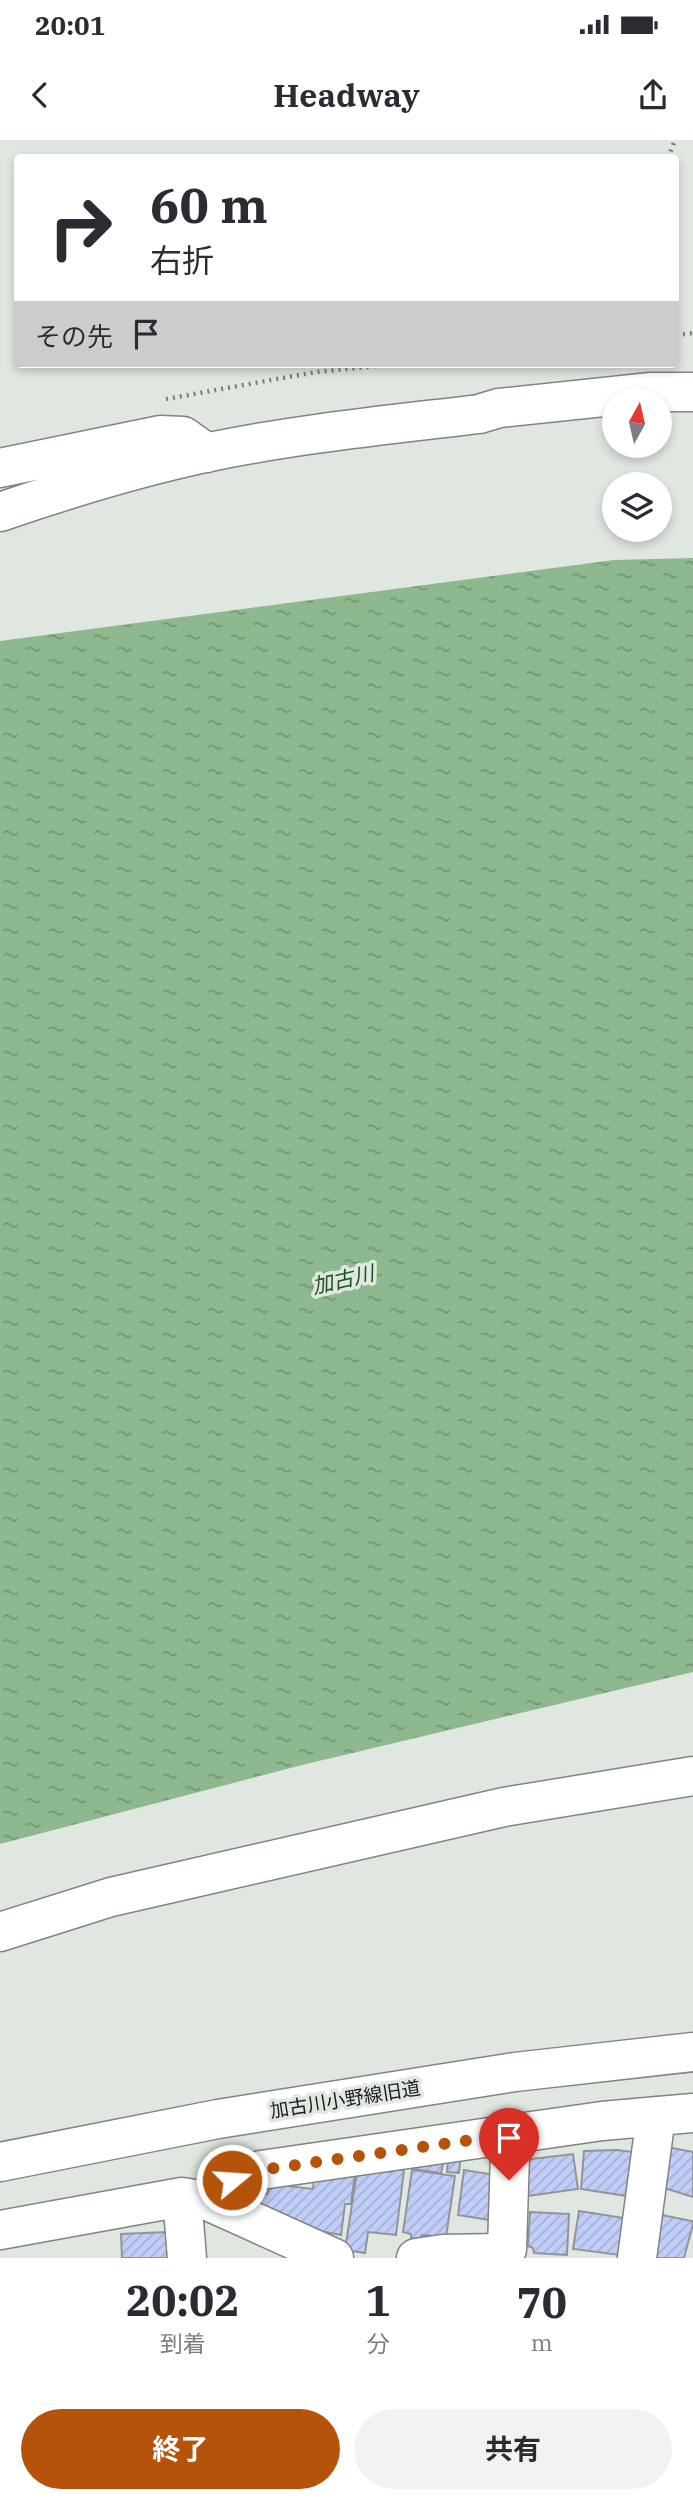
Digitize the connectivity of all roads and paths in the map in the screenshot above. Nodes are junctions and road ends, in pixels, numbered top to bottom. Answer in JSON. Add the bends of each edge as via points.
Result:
{"nodes":[{"id":1,"x":356,"y":368,"type":"edge"},
{"id":2,"x":693,"y":392,"type":"edge"},
{"id":3,"x":165,"y":399,"type":"dead end"},
{"id":4,"x":206,"y":453,"type":"junction"},
{"id":5,"x":0,"y":468,"type":"edge"},
{"id":6,"x":0,"y":512,"type":"edge"},
{"id":7,"x":693,"y":1776,"type":"edge"},
{"id":8,"x":0,"y":1932,"type":"edge"},
{"id":9,"x":693,"y":2052,"type":"edge"},
{"id":10,"x":693,"y":2113,"type":"edge"},
{"id":11,"x":656,"y":2116,"type":"junction"},
{"id":12,"x":506,"y":2135,"type":"junction"},
{"id":13,"x":0,"y":2162,"type":"edge"},
{"id":14,"x":195,"y":2199,"type":"junction"},
{"id":15,"x":0,"y":2230,"type":"edge"},
{"id":16,"x":187,"y":2258,"type":"edge"},
{"id":17,"x":334,"y":2258,"type":"edge"},
{"id":18,"x":416,"y":2258,"type":"edge"},
{"id":19,"x":637,"y":2258,"type":"edge"}],
"edges":[{"from":1,"to":3,"type":"path"},
{"from":2,"to":4,"type":"street","via":[[499,408]]},
{"from":4,"to":5,"type":"street","via":[[183,436],[160,435]]},
{"from":4,"to":6,"type":"street"},
{"from":7,"to":8,"type":"street","via":[[491,1810],[111,1897]]},
{"from":9,"to":13,"type":"street","name":"加古川小野線旧道","via":[[515,2072],[218,2119]]},
{"from":10,"to":11,"type":"street"},
{"from":11,"to":12,"type":"street"},
{"from":11,"to":19,"type":"street"},
{"from":12,"to":14,"type":"street","via":[[261,2170]]},
{"from":12,"to":18,"type":"street","via":[[510,2154],[507,2249]]},
{"from":14,"to":15,"type":"street"},
{"from":14,"to":16,"type":"street"},
{"from":14,"to":17,"type":"street"}]}
